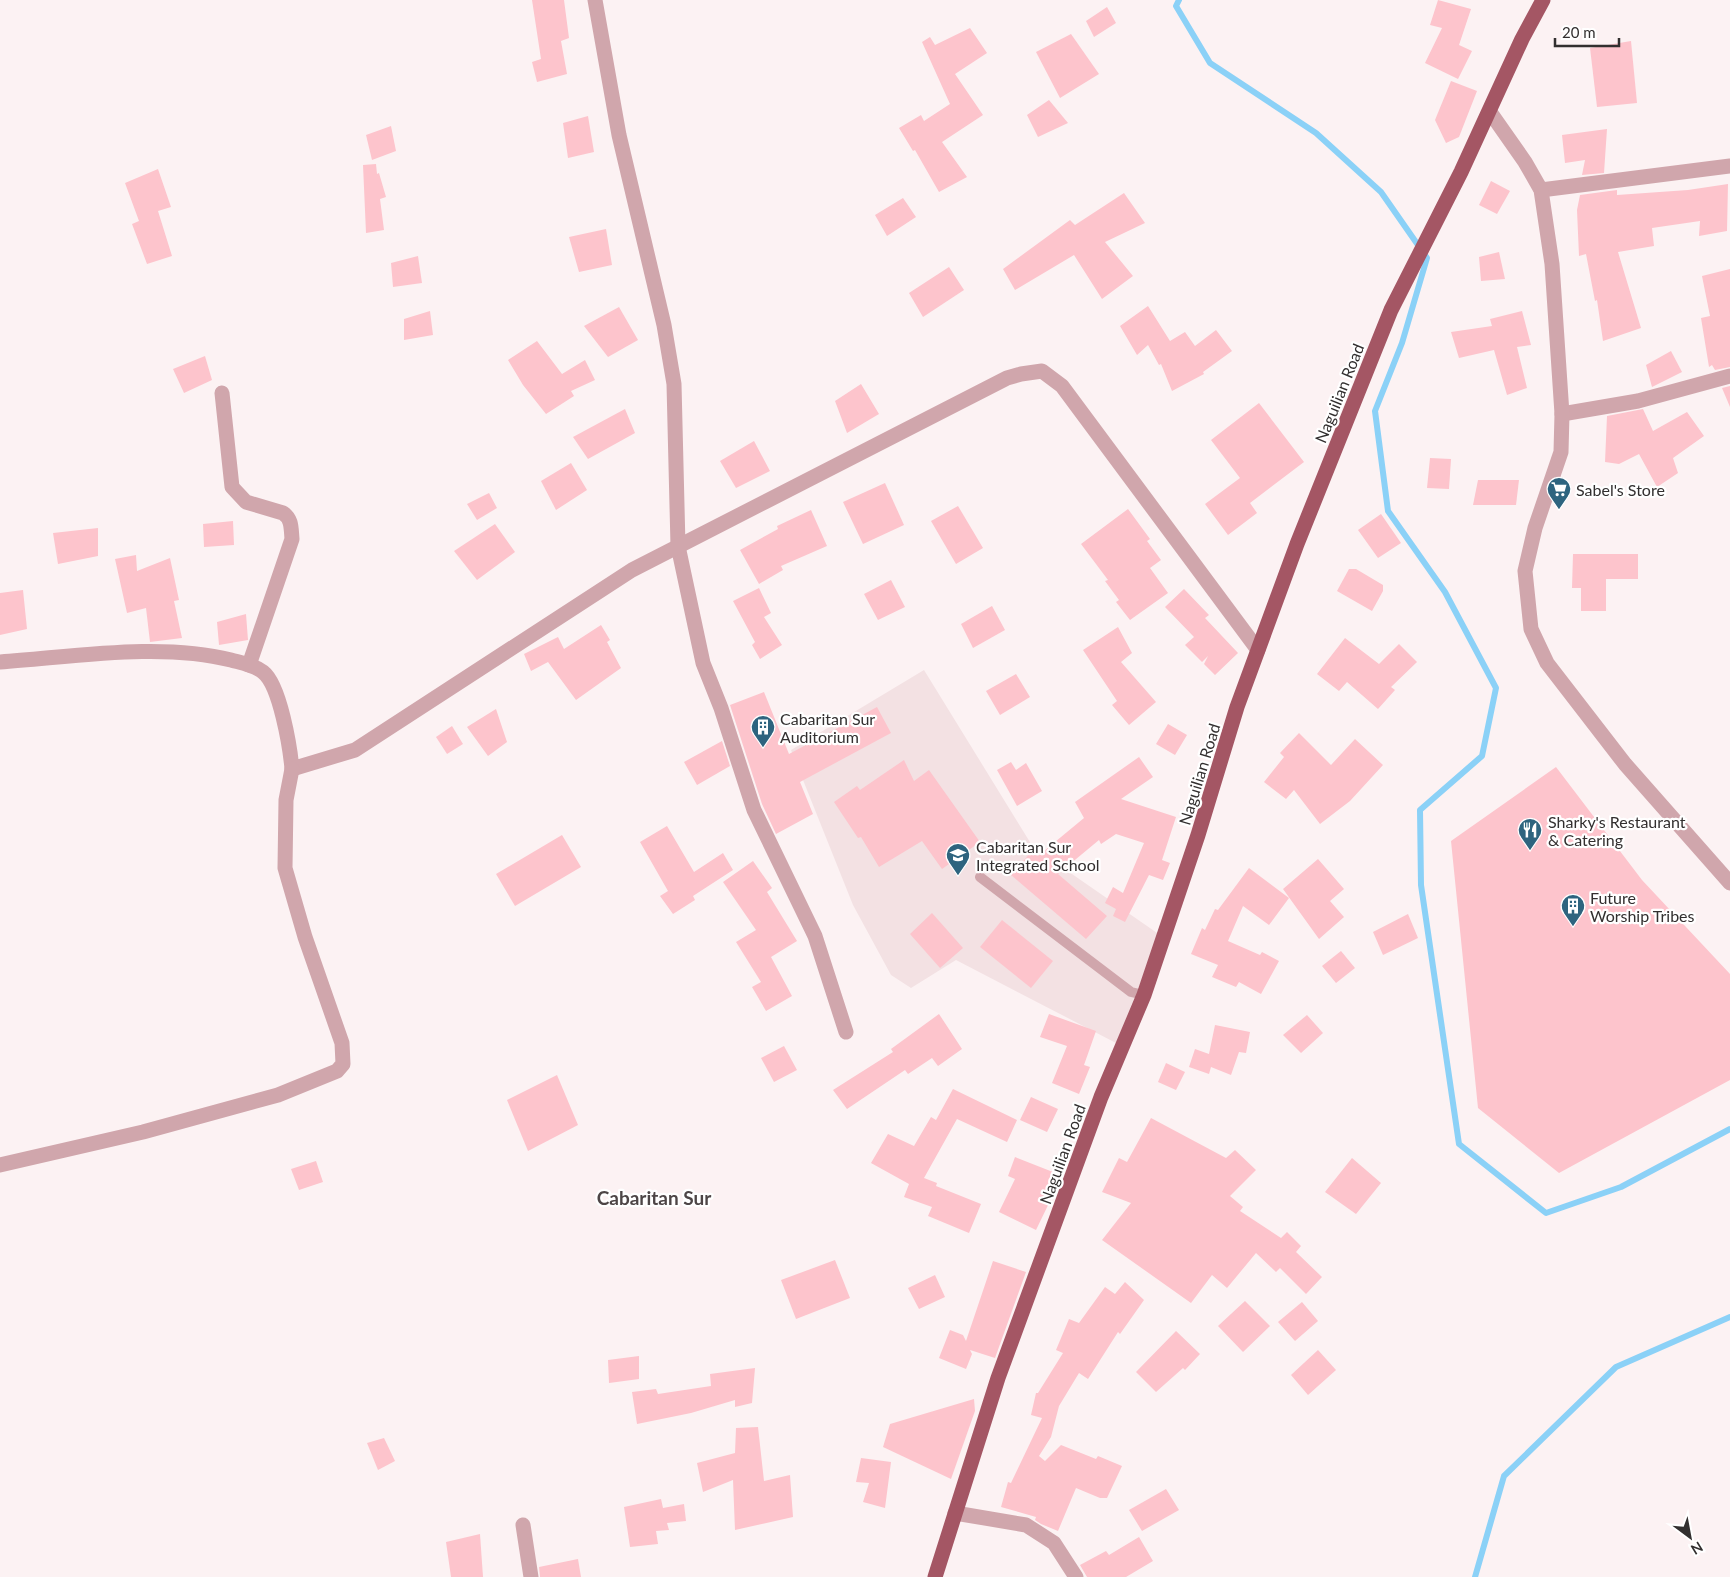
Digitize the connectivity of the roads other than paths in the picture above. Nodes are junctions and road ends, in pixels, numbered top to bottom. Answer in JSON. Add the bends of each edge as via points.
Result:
{"nodes":[{"id":1,"x":595,"y":0,"type":"edge"},
{"id":2,"x":1543,"y":0,"type":"edge"},
{"id":3,"x":1490,"y":112,"type":"junction"},
{"id":4,"x":1730,"y":166,"type":"edge"},
{"id":5,"x":1541,"y":190,"type":"junction"},
{"id":6,"x":1730,"y":376,"type":"edge"},
{"id":7,"x":222,"y":393,"type":"dead end"},
{"id":8,"x":1562,"y":414,"type":"junction"},
{"id":9,"x":678,"y":546,"type":"junction"},
{"id":10,"x":1258,"y":650,"type":"junction"},
{"id":11,"x":0,"y":662,"type":"edge"},
{"id":12,"x":249,"y":665,"type":"junction"},
{"id":13,"x":292,"y":769,"type":"junction"},
{"id":14,"x":980,"y":876,"type":"dead end"},
{"id":15,"x":1730,"y":883,"type":"edge"},
{"id":16,"x":1144,"y":996,"type":"junction"},
{"id":17,"x":846,"y":1032,"type":"dead end"},
{"id":18,"x":0,"y":1165,"type":"edge"},
{"id":19,"x":955,"y":1513,"type":"junction"},
{"id":20,"x":523,"y":1525,"type":"dead end"},
{"id":21,"x":531,"y":1577,"type":"edge"},
{"id":22,"x":935,"y":1577,"type":"edge"},
{"id":23,"x":1076,"y":1577,"type":"edge"}],
"edges":[{"from":1,"to":9,"type":"street","via":[[619,136],[664,325],[674,384]]},
{"from":2,"to":3,"type":"highway","name":"Naguilian Road"},
{"from":3,"to":5,"type":"street"},
{"from":3,"to":10,"type":"highway","name":"Naguilian Road","via":[[1391,310]]},
{"from":4,"to":5,"type":"street"},
{"from":5,"to":8,"type":"street","via":[[1552,264]]},
{"from":6,"to":8,"type":"street","via":[[1638,401]]},
{"from":7,"to":12,"type":"street","via":[[232,487],[246,502],[288,516],[291,525],[292,539]]},
{"from":8,"to":15,"type":"street","via":[[1561,452],[1535,528],[1525,571],[1531,629],[1547,663],[1625,764]]},
{"from":9,"to":10,"type":"street","via":[[1007,378],[1042,371],[1067,394]]},
{"from":9,"to":13,"type":"street","via":[[586,598],[355,750]]},
{"from":9,"to":17,"type":"street","via":[[703,663],[754,810],[815,936]]},
{"from":10,"to":16,"type":"highway","name":"Naguilian Road"},
{"from":11,"to":12,"type":"street","via":[[161,651],[209,655]]},
{"from":12,"to":13,"type":"street","via":[[264,672],[273,686],[290,743]]},
{"from":13,"to":18,"type":"street","via":[[286,800],[285,868],[305,938],[342,1043],[343,1064],[337,1071],[278,1095],[143,1132]]},
{"from":14,"to":16,"type":"lane","via":[[1131,992]]},
{"from":16,"to":19,"type":"highway","name":"Naguilian Road","via":[[1101,1097],[998,1378]]},
{"from":19,"to":22,"type":"highway","name":"Naguilian Road"},
{"from":19,"to":23,"type":"street","via":[[1026,1525],[1054,1543]]},
{"from":20,"to":21,"type":"street"}]}
